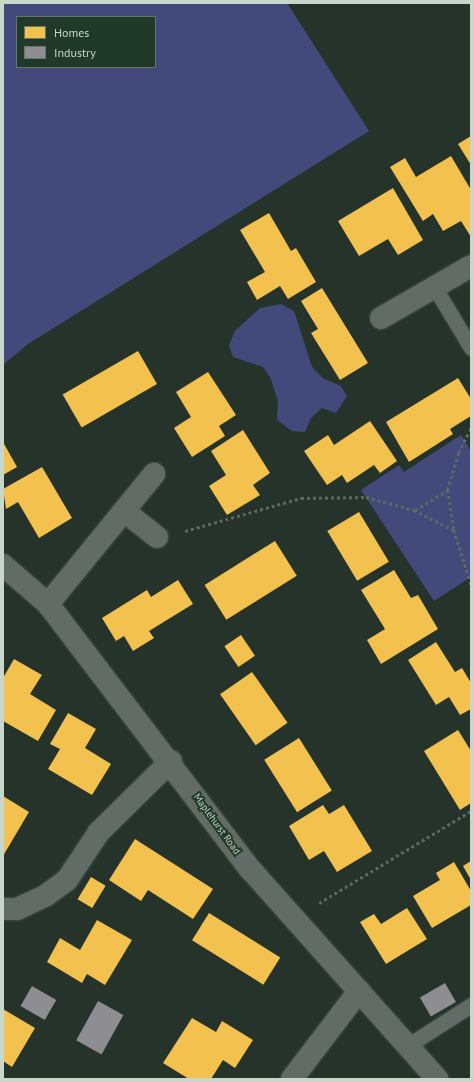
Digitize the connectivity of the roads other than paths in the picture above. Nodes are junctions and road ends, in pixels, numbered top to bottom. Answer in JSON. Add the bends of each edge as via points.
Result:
{"nodes":[{"id":1,"x":471,"y":266,"type":"edge"},
{"id":2,"x":435,"y":288,"type":"junction"},
{"id":3,"x":382,"y":318,"type":"dead end"},
{"id":4,"x":471,"y":348,"type":"edge"},
{"id":5,"x":154,"y":474,"type":"dead end"},
{"id":6,"x":124,"y":511,"type":"junction"},
{"id":7,"x":157,"y":537,"type":"road end"},
{"id":8,"x":3,"y":565,"type":"edge"},
{"id":9,"x":48,"y":604,"type":"junction"},
{"id":10,"x":171,"y":761,"type":"junction"},
{"id":11,"x":3,"y":909,"type":"edge"},
{"id":12,"x":359,"y":991,"type":"junction"},
{"id":13,"x":471,"y":1005,"type":"edge"},
{"id":14,"x":407,"y":1046,"type":"junction"},
{"id":15,"x":292,"y":1079,"type":"edge"},
{"id":16,"x":437,"y":1079,"type":"edge"}],
"edges":[{"from":1,"to":2,"type":"street"},
{"from":2,"to":3,"type":"street"},
{"from":2,"to":4,"type":"lane"},
{"from":5,"to":6,"type":"street"},
{"from":6,"to":7,"type":"street"},
{"from":6,"to":9,"type":"street"},
{"from":8,"to":9,"type":"street","name":"Maplehurst Road"},
{"from":9,"to":10,"type":"street","name":"Maplehurst Road"},
{"from":10,"to":11,"type":"street","via":[[99,832],[67,880],[45,896],[17,909]]},
{"from":10,"to":12,"type":"street","name":"Maplehurst Road","via":[[251,870]]},
{"from":12,"to":14,"type":"street","name":"Maplehurst Road"},
{"from":12,"to":15,"type":"street"},
{"from":13,"to":14,"type":"lane"},
{"from":14,"to":16,"type":"street","name":"Maplehurst Road"}]}
